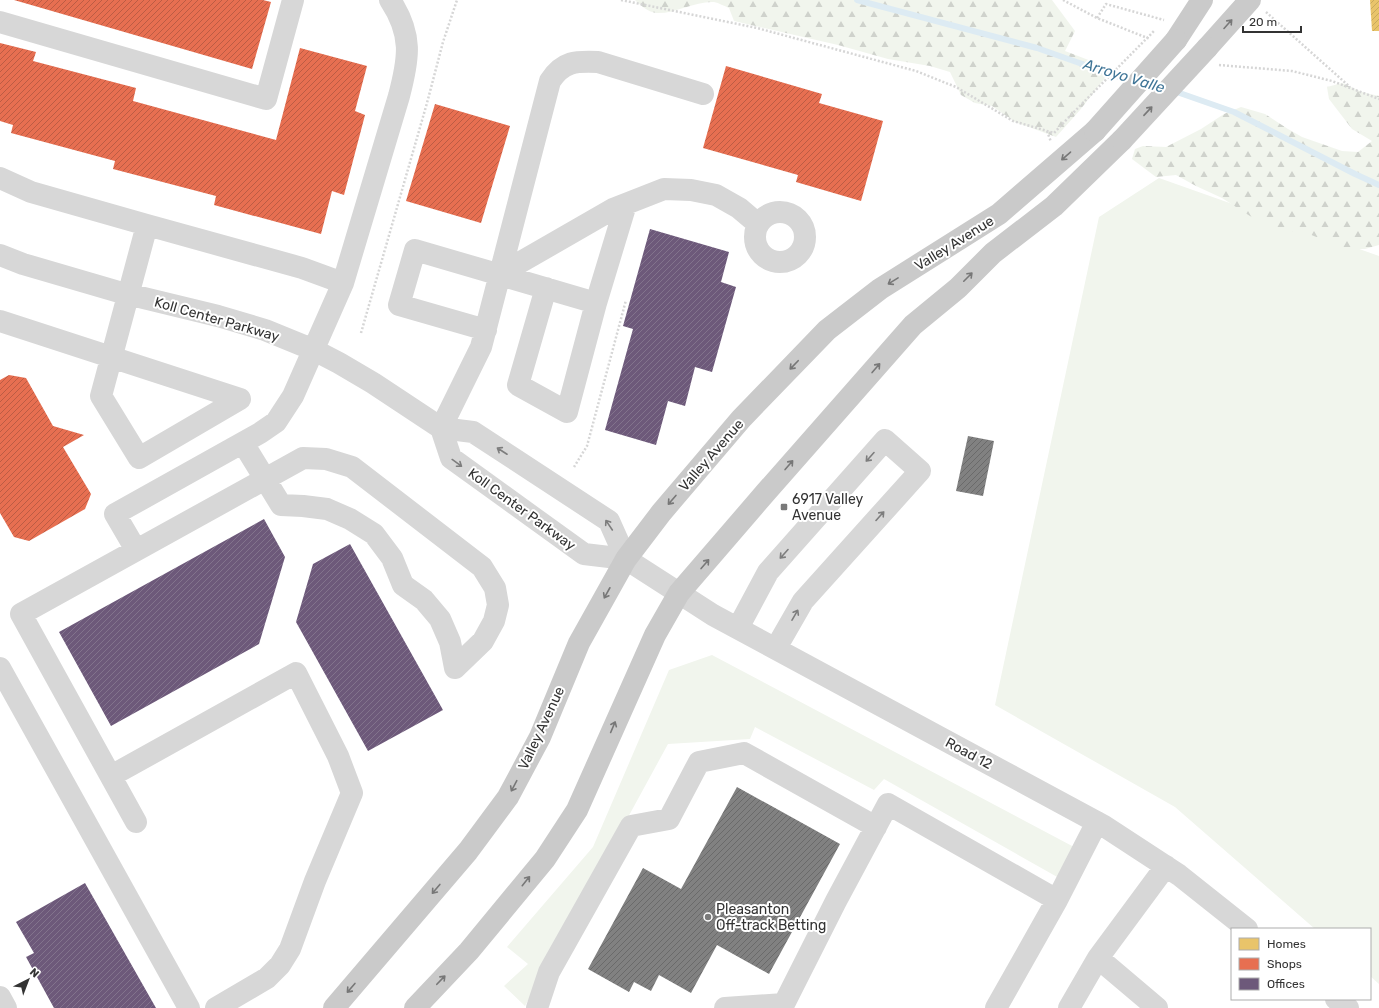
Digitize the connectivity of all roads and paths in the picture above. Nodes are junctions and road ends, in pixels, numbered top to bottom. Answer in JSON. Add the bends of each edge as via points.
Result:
{"nodes":[{"id":1,"x":293,"y":0,"type":"edge"},
{"id":2,"x":390,"y":0,"type":"edge"},
{"id":3,"x":457,"y":0,"type":"edge"},
{"id":4,"x":621,"y":0,"type":"edge"},
{"id":5,"x":1202,"y":0,"type":"edge"},
{"id":6,"x":1257,"y":5,"type":"edge"},
{"id":7,"x":1097,"y":18,"type":"dead end"},
{"id":8,"x":1164,"y":20,"type":"dead end"},
{"id":9,"x":0,"y":22,"type":"edge"},
{"id":10,"x":1156,"y":29,"type":"dead end"},
{"id":11,"x":1352,"y":88,"type":"dead end"},
{"id":12,"x":703,"y":94,"type":"dead end"},
{"id":13,"x":0,"y":178,"type":"edge"},
{"id":14,"x":626,"y":204,"type":"junction"},
{"id":15,"x":758,"y":224,"type":"dead end"},
{"id":16,"x":147,"y":225,"type":"junction"},
{"id":17,"x":0,"y":255,"type":"edge"},
{"id":18,"x":500,"y":274,"type":"junction"},
{"id":19,"x":343,"y":283,"type":"junction"},
{"id":20,"x":546,"y":288,"type":"junction"},
{"id":21,"x":128,"y":294,"type":"junction"},
{"id":22,"x":626,"y":300,"type":"dead end"},
{"id":23,"x":596,"y":303,"type":"junction"},
{"id":24,"x":0,"y":321,"type":"edge"},
{"id":25,"x":486,"y":330,"type":"junction"},
{"id":26,"x":361,"y":333,"type":"dead end"},
{"id":27,"x":314,"y":350,"type":"junction"},
{"id":28,"x":112,"y":357,"type":"junction"},
{"id":29,"x":441,"y":428,"type":"junction"},
{"id":30,"x":243,"y":443,"type":"junction"},
{"id":31,"x":574,"y":467,"type":"dead end"},
{"id":32,"x":266,"y":479,"type":"junction"},
{"id":33,"x":136,"y":550,"type":"junction"},
{"id":34,"x":626,"y":559,"type":"junction"},
{"id":35,"x":679,"y":593,"type":"junction"},
{"id":36,"x":738,"y":628,"type":"junction"},
{"id":37,"x":776,"y":648,"type":"junction"},
{"id":38,"x":0,"y":668,"type":"edge"},
{"id":39,"x":111,"y":776,"type":"junction"},
{"id":40,"x":136,"y":822,"type":"dead end"},
{"id":41,"x":1097,"y":822,"type":"junction"},
{"id":42,"x":876,"y":826,"type":"junction"},
{"id":43,"x":1166,"y":866,"type":"junction"},
{"id":44,"x":1057,"y":900,"type":"junction"},
{"id":45,"x":1246,"y":928,"type":"edge"},
{"id":46,"x":1098,"y":958,"type":"junction"},
{"id":47,"x":0,"y":998,"type":"edge"},
{"id":48,"x":1337,"y":1000,"type":"edge"},
{"id":49,"x":6,"y":1008,"type":"edge"},
{"id":50,"x":189,"y":1008,"type":"edge"},
{"id":51,"x":216,"y":1008,"type":"edge"},
{"id":52,"x":334,"y":1008,"type":"edge"},
{"id":53,"x":414,"y":1008,"type":"edge"},
{"id":54,"x":537,"y":1008,"type":"edge"},
{"id":55,"x":725,"y":1008,"type":"edge"},
{"id":56,"x":996,"y":1008,"type":"edge"},
{"id":57,"x":1069,"y":1008,"type":"edge"},
{"id":58,"x":1157,"y":1008,"type":"edge"},
{"id":59,"x":1348,"y":1008,"type":"edge"}],
"edges":[{"from":1,"to":9,"type":"street","via":[[266,99]]},
{"from":2,"to":19,"type":"street","via":[[399,14],[406,38],[407,67]]},
{"from":3,"to":26,"type":"path"},
{"from":4,"to":10,"type":"path","bridge":true,"via":[[757,28],[916,70],[956,86],[1013,121],[1054,133]]},
{"from":5,"to":34,"type":"main road","name":"Valley Avenue","one_way":true,"bridge":true,"via":[[1176,40],[1095,131],[999,214],[880,289],[827,330],[741,419],[661,513]]},
{"from":6,"to":11,"type":"path"},
{"from":35,"to":6,"type":"main road","name":"Valley Avenue","one_way":true,"bridge":true,"via":[[913,325],[958,288],[993,253],[1054,206],[1122,140],[1207,48]]},
{"from":7,"to":8,"type":"path","via":[[1106,4]]},
{"from":12,"to":18,"type":"street","via":[[598,62],[580,61],[556,71],[550,80]]},
{"from":13,"to":16,"type":"street","via":[[31,192]]},
{"from":14,"to":15,"type":"street","via":[[664,189],[690,190],[716,195],[739,208]]},
{"from":14,"to":18,"type":"street"},
{"from":14,"to":23,"type":"street"},
{"from":16,"to":19,"type":"street","via":[[302,268]]},
{"from":16,"to":21,"type":"street"},
{"from":17,"to":21,"type":"street","name":"Koll Center Parkway"},
{"from":18,"to":20,"type":"street"},
{"from":18,"to":25,"type":"street"},
{"from":18,"to":25,"type":"street","via":[[415,250],[399,305]]},
{"from":19,"to":27,"type":"street"},
{"from":20,"to":23,"type":"street"},
{"from":20,"to":23,"type":"street","via":[[518,385],[567,412]]},
{"from":21,"to":27,"type":"street","name":"Koll Center Parkway","via":[[265,330]]},
{"from":21,"to":28,"type":"street"},
{"from":22,"to":31,"type":"path","via":[[586,446]]},
{"from":24,"to":28,"type":"street"},
{"from":25,"to":29,"type":"street","via":[[482,347]]},
{"from":27,"to":29,"type":"street","name":"Koll Center Parkway","via":[[373,383]]},
{"from":27,"to":30,"type":"street","via":[[293,396],[276,422]]},
{"from":28,"to":28,"type":"street","via":[[120,360],[240,399],[139,458],[101,396]]},
{"from":34,"to":29,"type":"street","name":"Koll Center Parkway","one_way":true,"via":[[609,521],[473,432]]},
{"from":29,"to":34,"type":"street","name":"Koll Center Parkway","one_way":true,"via":[[451,458],[584,554]]},
{"from":30,"to":32,"type":"street"},
{"from":30,"to":33,"type":"street","via":[[115,514]]},
{"from":32,"to":32,"type":"street","via":[[281,505],[326,510],[350,518],[374,534],[392,558],[403,585],[424,600],[440,619],[450,642],[455,668],[483,642],[494,621],[498,605],[495,588],[482,567],[352,466],[326,459],[303,458]]},
{"from":32,"to":33,"type":"street"},
{"from":33,"to":39,"type":"street","via":[[21,614]]},
{"from":34,"to":35,"type":"street","name":"Koll Center Parkway"},
{"from":34,"to":52,"type":"main road","name":"Valley Avenue","one_way":true,"via":[[579,643],[540,737],[508,797],[468,852]]},
{"from":35,"to":36,"type":"street","name":"Road 12"},
{"from":53,"to":35,"type":"main road","name":"Valley Avenue","one_way":true,"via":[[469,951],[545,859],[577,810],[655,635]]},
{"from":36,"to":37,"type":"street","name":"Road 12"},
{"from":37,"to":36,"type":"street","one_way":true,"via":[[803,601],[920,471],[885,440],[768,572]]},
{"from":37,"to":41,"type":"street","name":"Road 12"},
{"from":38,"to":50,"type":"street"},
{"from":39,"to":40,"type":"street"},
{"from":39,"to":51,"type":"street","via":[[296,673],[338,756],[352,793],[290,949],[280,965],[267,978]]},
{"from":41,"to":43,"type":"street","name":"Road 12"},
{"from":41,"to":44,"type":"street"},
{"from":42,"to":44,"type":"street","via":[[888,804]]},
{"from":42,"to":54,"type":"street","via":[[744,753],[699,762],[669,819],[631,826],[549,972]]},
{"from":42,"to":55,"type":"street","via":[[784,1004]]},
{"from":43,"to":45,"type":"street","name":"Road 12"},
{"from":43,"to":46,"type":"street"},
{"from":44,"to":56,"type":"street"},
{"from":46,"to":57,"type":"street"},
{"from":46,"to":58,"type":"street"},
{"from":47,"to":49,"type":"street"},
{"from":48,"to":59,"type":"street"}]}
